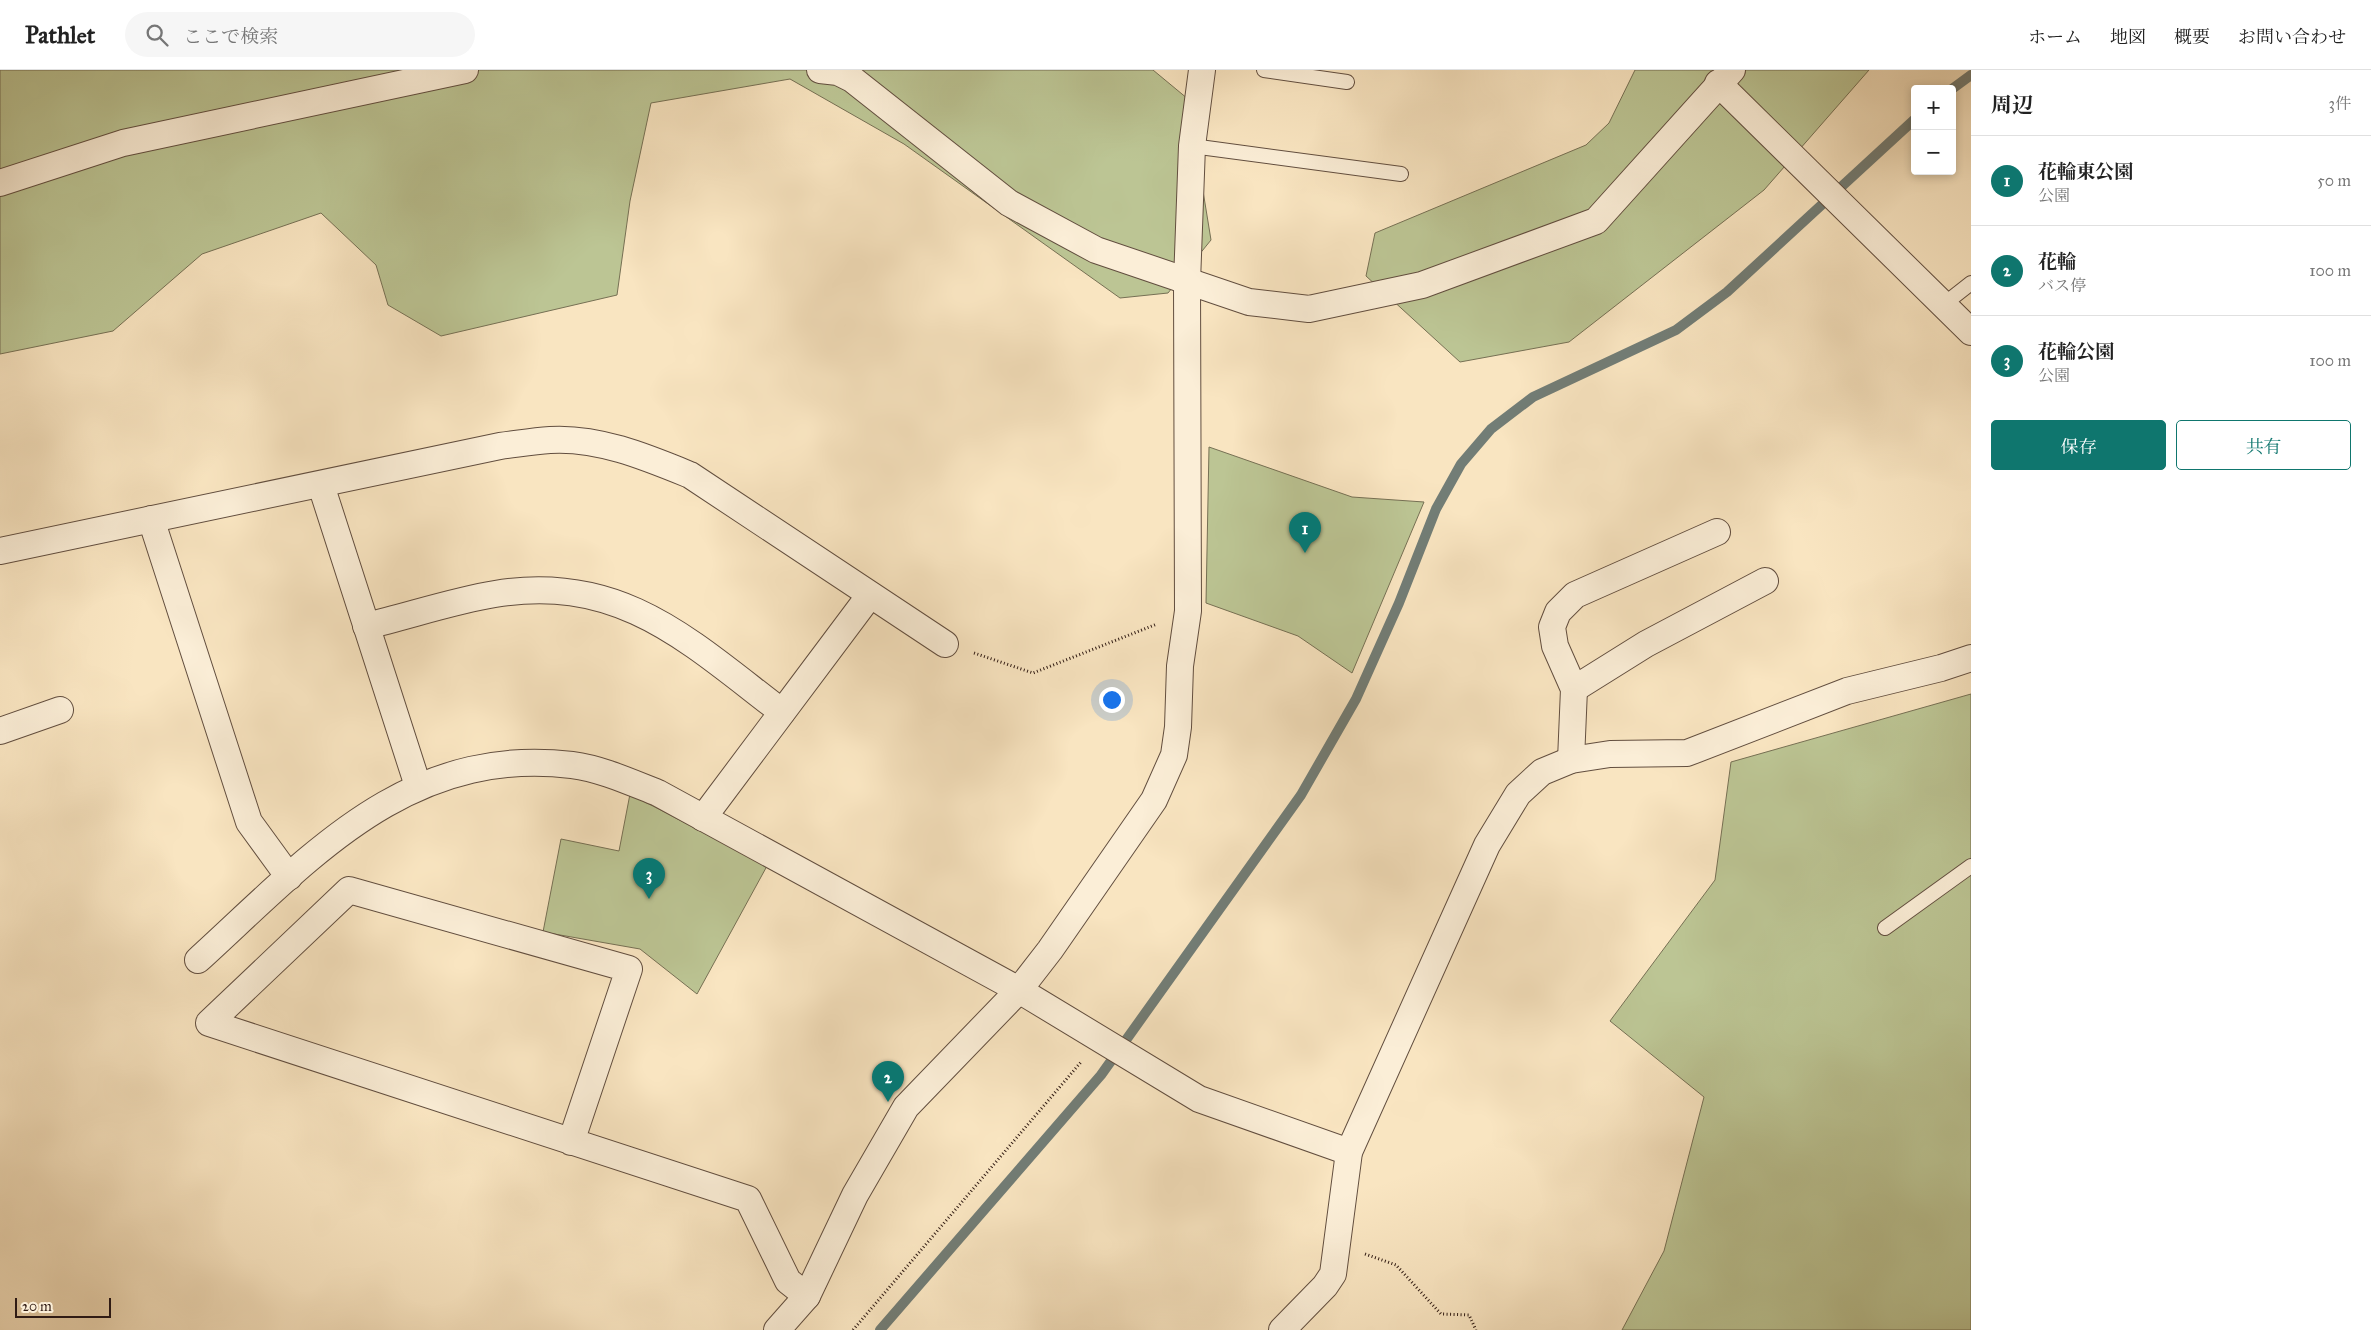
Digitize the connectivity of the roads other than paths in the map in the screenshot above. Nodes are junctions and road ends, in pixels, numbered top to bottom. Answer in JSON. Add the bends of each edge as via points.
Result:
{"nodes":[{"id":1,"x":465,"y":70,"type":"edge"},
{"id":2,"x":820,"y":70,"type":"edge"},
{"id":3,"x":1202,"y":70,"type":"edge"},
{"id":4,"x":1264,"y":70,"type":"edge"},
{"id":5,"x":1725,"y":77,"type":"edge"},
{"id":6,"x":1347,"y":82,"type":"dead end"},
{"id":7,"x":1192,"y":146,"type":"junction"},
{"id":8,"x":1401,"y":174,"type":"dead end"},
{"id":9,"x":0,"y":183,"type":"edge"},
{"id":10,"x":1187,"y":282,"type":"junction"},
{"id":11,"x":1971,"y":283,"type":"edge"},
{"id":12,"x":1943,"y":305,"type":"junction"},
{"id":13,"x":1971,"y":332,"type":"edge"},
{"id":14,"x":321,"y":485,"type":"junction"},
{"id":15,"x":152,"y":519,"type":"junction"},
{"id":16,"x":1717,"y":532,"type":"dead end"},
{"id":17,"x":0,"y":551,"type":"edge"},
{"id":18,"x":1765,"y":581,"type":"dead end"},
{"id":19,"x":870,"y":595,"type":"junction"},
{"id":20,"x":366,"y":626,"type":"junction"},
{"id":21,"x":945,"y":644,"type":"road end"},
{"id":22,"x":1971,"y":658,"type":"edge"},
{"id":23,"x":1574,"y":689,"type":"junction"},
{"id":24,"x":60,"y":710,"type":"dead end"},
{"id":25,"x":782,"y":712,"type":"junction"},
{"id":26,"x":0,"y":731,"type":"edge"},
{"id":27,"x":1571,"y":760,"type":"junction"},
{"id":28,"x":418,"y":786,"type":"junction"},
{"id":29,"x":703,"y":818,"type":"junction"},
{"id":30,"x":1971,"y":866,"type":"edge"},
{"id":31,"x":289,"y":877,"type":"junction"},
{"id":32,"x":1885,"y":928,"type":"dead end"},
{"id":33,"x":198,"y":960,"type":"dead end"},
{"id":34,"x":1019,"y":990,"type":"junction"},
{"id":35,"x":570,"y":1142,"type":"junction"},
{"id":36,"x":1349,"y":1152,"type":"junction"},
{"id":37,"x":806,"y":1296,"type":"junction"},
{"id":38,"x":777,"y":1330,"type":"edge"},
{"id":39,"x":1282,"y":1330,"type":"edge"}],
"edges":[{"from":1,"to":9,"type":"street","via":[[123,143]]},
{"from":2,"to":10,"type":"street","via":[[838,72],[852,79],[1008,203],[1096,250]]},
{"from":3,"to":7,"type":"street"},
{"from":4,"to":6,"type":"lane"},
{"from":5,"to":10,"type":"street","via":[[1596,221],[1422,285],[1309,309],[1249,302]]},
{"from":5,"to":12,"type":"street"},
{"from":7,"to":8,"type":"lane"},
{"from":7,"to":10,"type":"street"},
{"from":10,"to":34,"type":"street","via":[[1188,611],[1180,666],[1174,755],[1154,800]]},
{"from":11,"to":12,"type":"lane"},
{"from":12,"to":13,"type":"street"},
{"from":14,"to":15,"type":"street"},
{"from":14,"to":19,"type":"street","via":[[500,446],[551,440],[600,444],[690,475]]},
{"from":14,"to":20,"type":"street"},
{"from":15,"to":17,"type":"street"},
{"from":15,"to":31,"type":"street","via":[[248,822]]},
{"from":16,"to":23,"type":"street","via":[[1575,595],[1558,612],[1552,627],[1555,646]]},
{"from":18,"to":23,"type":"street","via":[[1646,644]]},
{"from":19,"to":21,"type":"street"},
{"from":19,"to":25,"type":"street"},
{"from":20,"to":25,"type":"street","via":[[495,594],[537,590],[580,592],[615,601],[649,616],[684,638]]},
{"from":20,"to":28,"type":"street"},
{"from":22,"to":27,"type":"street","via":[[1847,691],[1687,753],[1610,754]]},
{"from":23,"to":27,"type":"street"},
{"from":24,"to":26,"type":"street"},
{"from":25,"to":29,"type":"street"},
{"from":27,"to":36,"type":"street","via":[[1542,772],[1518,794],[1487,845]]},
{"from":28,"to":29,"type":"street","via":[[470,770],[519,764],[572,765],[616,776],[658,793]]},
{"from":28,"to":31,"type":"street","via":[[375,809],[327,843]]},
{"from":29,"to":34,"type":"street"},
{"from":30,"to":32,"type":"lane"},
{"from":31,"to":33,"type":"street"},
{"from":34,"to":36,"type":"street","via":[[1200,1100]]},
{"from":34,"to":37,"type":"street","via":[[906,1107],[855,1195]]},
{"from":35,"to":35,"type":"street","via":[[629,969],[349,890],[209,1023]]},
{"from":35,"to":37,"type":"street","via":[[748,1199],[788,1281]]},
{"from":36,"to":39,"type":"street","via":[[1333,1274]]},
{"from":37,"to":38,"type":"street"}]}
